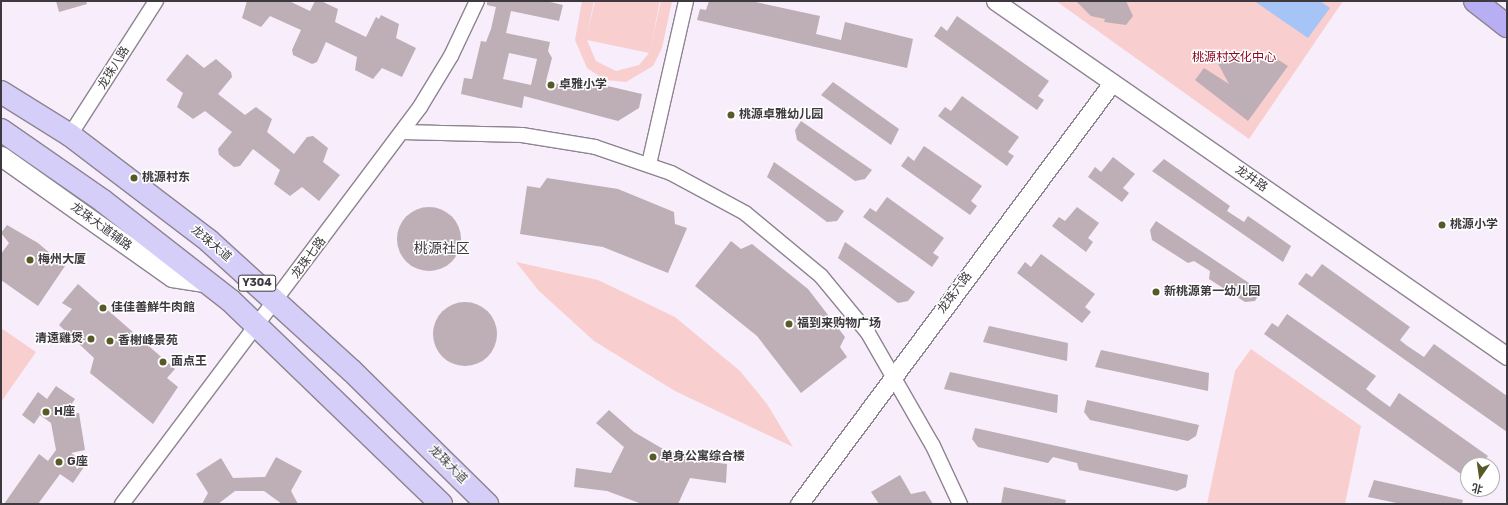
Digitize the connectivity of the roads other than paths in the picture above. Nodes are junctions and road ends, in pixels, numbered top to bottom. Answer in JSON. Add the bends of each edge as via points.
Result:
{"nodes":[{"id":1,"x":156,"y":1,"type":"edge"},
{"id":2,"x":478,"y":1,"type":"edge"},
{"id":3,"x":686,"y":1,"type":"edge"},
{"id":4,"x":995,"y":1,"type":"edge"},
{"id":5,"x":1475,"y":1,"type":"edge"},
{"id":6,"x":1507,"y":26,"type":"edge"},
{"id":7,"x":1112,"y":83,"type":"junction"},
{"id":8,"x":4,"y":93,"type":"edge"},
{"id":9,"x":1,"y":130,"type":"edge"},
{"id":10,"x":402,"y":132,"type":"junction"},
{"id":11,"x":70,"y":135,"type":"junction"},
{"id":12,"x":1,"y":156,"type":"edge"},
{"id":13,"x":649,"y":164,"type":"junction"},
{"id":14,"x":208,"y":283,"type":"junction"},
{"id":15,"x":276,"y":300,"type":"junction"},
{"id":16,"x":257,"y":325,"type":"junction"},
{"id":17,"x":1507,"y":356,"type":"edge"},
{"id":18,"x":894,"y":374,"type":"junction"},
{"id":19,"x":122,"y":504,"type":"edge"},
{"id":20,"x":441,"y":504,"type":"edge"},
{"id":21,"x":487,"y":504,"type":"edge"},
{"id":22,"x":799,"y":504,"type":"edge"},
{"id":23,"x":960,"y":504,"type":"edge"}],
"edges":[{"from":1,"to":11,"type":"street","name":"龙珠八路"},
{"from":2,"to":10,"type":"street","name":"龙珠七路","via":[[451,56]]},
{"from":3,"to":13,"type":"street"},
{"from":4,"to":7,"type":"street","name":"龙井路"},
{"from":5,"to":6,"type":"highway"},
{"from":7,"to":17,"type":"street","name":"龙井路"},
{"from":7,"to":18,"type":"street","name":"龙珠六路"},
{"from":8,"to":11,"type":"main road","name":"龙珠大道","number":"Y304"},
{"from":9,"to":14,"type":"main road","via":[[103,201]]},
{"from":10,"to":13,"type":"street","via":[[546,138],[601,149]]},
{"from":10,"to":15,"type":"street","name":"龙珠七路"},
{"from":11,"to":15,"type":"main road","name":"龙珠大道","number":"Y304","via":[[209,241]]},
{"from":12,"to":14,"type":"main road","name":"龙珠大道辅路","via":[[172,277]]},
{"from":13,"to":18,"type":"street","via":[[724,200],[785,243],[854,313]]},
{"from":14,"to":16,"type":"main road"},
{"from":15,"to":16,"type":"street","name":"龙珠七路"},
{"from":15,"to":21,"type":"main road","name":"龙珠大道","number":"Y304"},
{"from":16,"to":19,"type":"street","name":"龙珠七路"},
{"from":16,"to":20,"type":"main road"},
{"from":18,"to":22,"type":"street","name":"龙珠六路"},
{"from":18,"to":23,"type":"street"}]}
